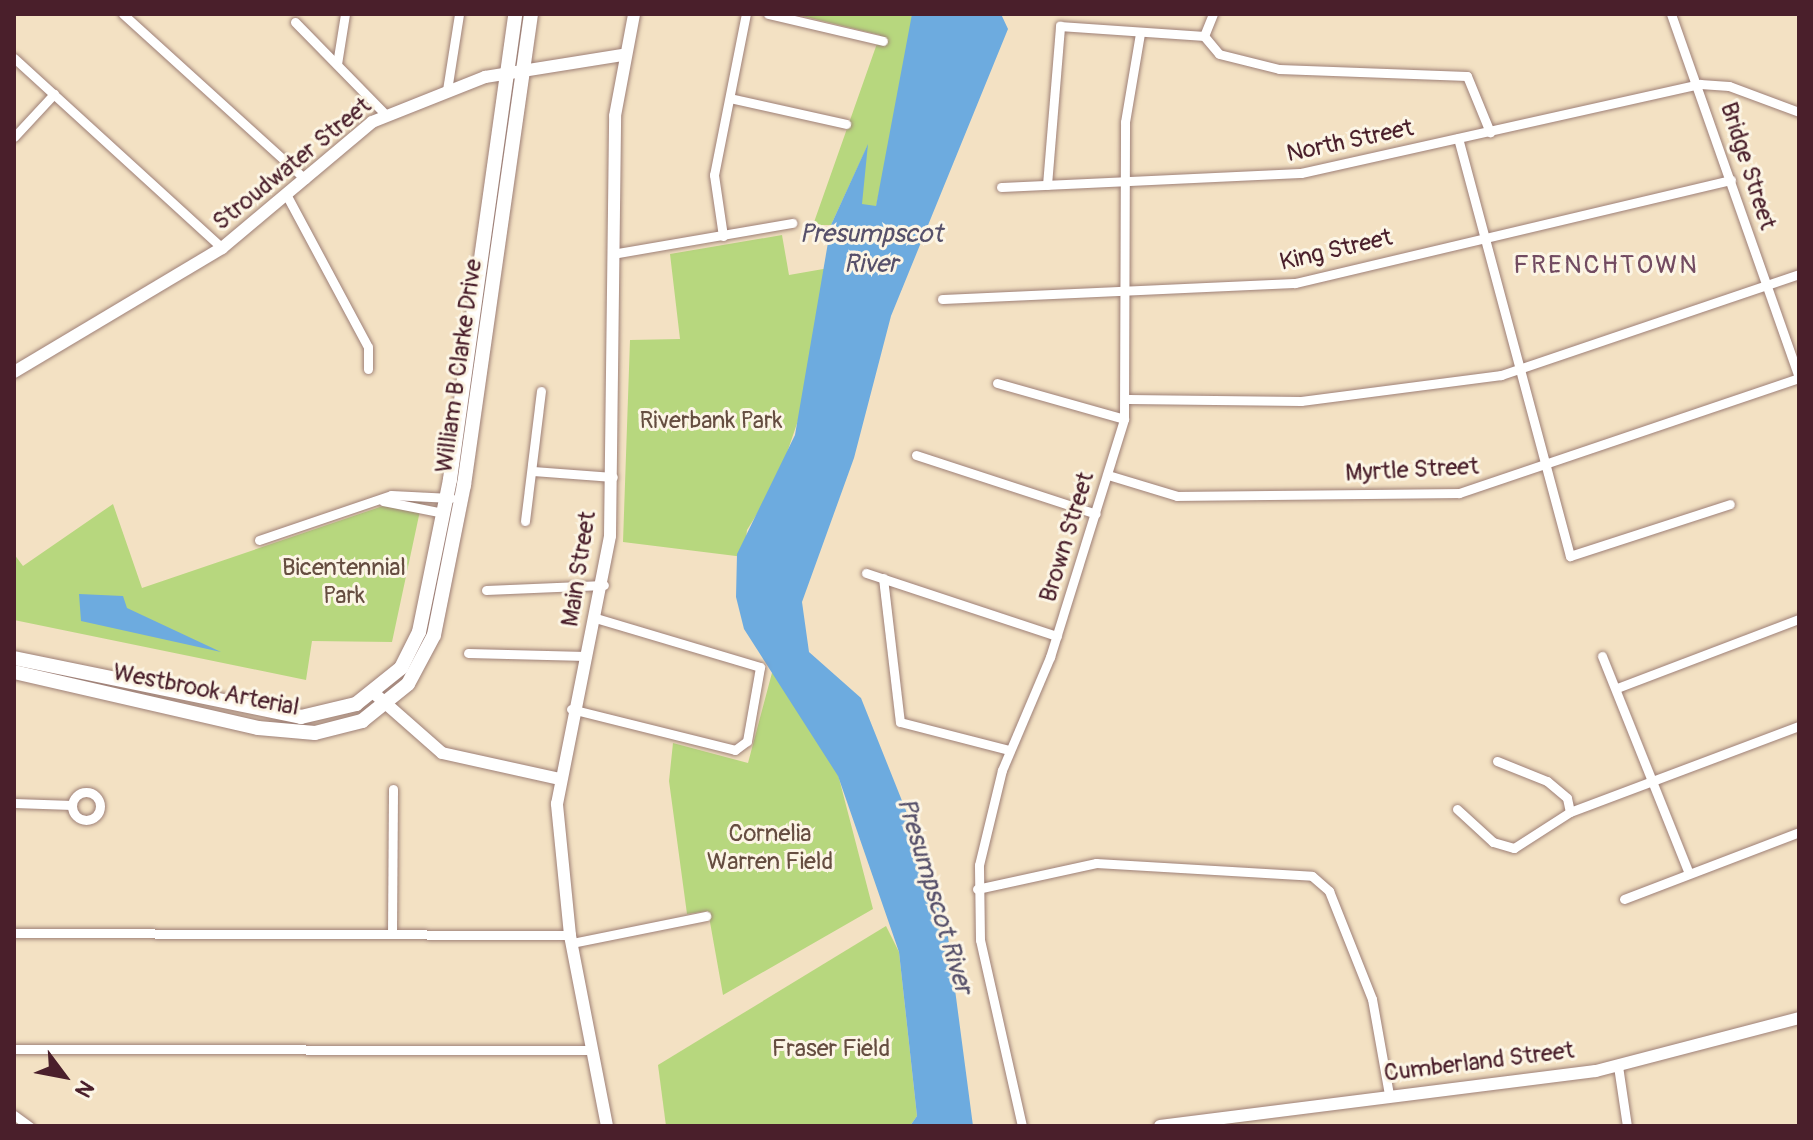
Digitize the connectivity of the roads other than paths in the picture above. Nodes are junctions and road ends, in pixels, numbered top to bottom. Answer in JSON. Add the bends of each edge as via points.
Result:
{"nodes":[{"id":1,"x":123,"y":14,"type":"edge"},
{"id":2,"x":345,"y":14,"type":"edge"},
{"id":3,"x":458,"y":14,"type":"edge"},
{"id":4,"x":515,"y":14,"type":"edge"},
{"id":5,"x":531,"y":14,"type":"edge"},
{"id":6,"x":634,"y":14,"type":"edge"},
{"id":7,"x":746,"y":14,"type":"edge"},
{"id":8,"x":768,"y":14,"type":"edge"},
{"id":9,"x":1213,"y":14,"type":"edge"},
{"id":10,"x":1671,"y":14,"type":"edge"},
{"id":11,"x":295,"y":22,"type":"dead end"},
{"id":12,"x":1140,"y":33,"type":"junction"},
{"id":13,"x":1204,"y":36,"type":"junction"},
{"id":14,"x":883,"y":41,"type":"dead end"},
{"id":15,"x":622,"y":55,"type":"junction"},
{"id":16,"x":14,"y":58,"type":"edge"},
{"id":17,"x":337,"y":64,"type":"junction"},
{"id":18,"x":524,"y":67,"type":"junction"},
{"id":19,"x":507,"y":71,"type":"junction"},
{"id":20,"x":1700,"y":84,"type":"junction"},
{"id":21,"x":447,"y":90,"type":"junction"},
{"id":22,"x":54,"y":94,"type":"junction"},
{"id":23,"x":730,"y":98,"type":"junction"},
{"id":24,"x":1799,"y":112,"type":"edge"},
{"id":25,"x":386,"y":115,"type":"junction"},
{"id":26,"x":846,"y":124,"type":"dead end"},
{"id":27,"x":1490,"y":132,"type":"junction"},
{"id":28,"x":14,"y":137,"type":"edge"},
{"id":29,"x":1458,"y":138,"type":"junction"},
{"id":30,"x":305,"y":179,"type":"junction"},
{"id":31,"x":1731,"y":180,"type":"junction"},
{"id":32,"x":1123,"y":182,"type":"junction"},
{"id":33,"x":1047,"y":185,"type":"junction"},
{"id":34,"x":1001,"y":187,"type":"dead end"},
{"id":35,"x":287,"y":196,"type":"junction"},
{"id":36,"x":792,"y":223,"type":"dead end"},
{"id":37,"x":723,"y":236,"type":"junction"},
{"id":38,"x":1485,"y":237,"type":"junction"},
{"id":39,"x":222,"y":248,"type":"junction"},
{"id":40,"x":618,"y":253,"type":"junction"},
{"id":41,"x":1799,"y":274,"type":"edge"},
{"id":42,"x":1768,"y":286,"type":"junction"},
{"id":43,"x":1127,"y":292,"type":"junction"},
{"id":44,"x":942,"y":299,"type":"dead end"},
{"id":45,"x":368,"y":369,"type":"dead end"},
{"id":46,"x":1519,"y":371,"type":"junction"},
{"id":47,"x":14,"y":372,"type":"edge"},
{"id":48,"x":1799,"y":378,"type":"edge"},
{"id":49,"x":997,"y":383,"type":"dead end"},
{"id":50,"x":541,"y":391,"type":"dead end"},
{"id":51,"x":1128,"y":399,"type":"junction"},
{"id":52,"x":1124,"y":419,"type":"junction"},
{"id":53,"x":916,"y":455,"type":"dead end"},
{"id":54,"x":1545,"y":468,"type":"junction"},
{"id":55,"x":533,"y":471,"type":"junction"},
{"id":56,"x":1108,"y":475,"type":"junction"},
{"id":57,"x":613,"y":477,"type":"junction"},
{"id":58,"x":454,"y":498,"type":"junction"},
{"id":59,"x":383,"y":501,"type":"junction"},
{"id":60,"x":1730,"y":504,"type":"dead end"},
{"id":61,"x":443,"y":513,"type":"junction"},
{"id":62,"x":1096,"y":514,"type":"junction"},
{"id":63,"x":525,"y":521,"type":"dead end"},
{"id":64,"x":259,"y":540,"type":"dead end"},
{"id":65,"x":866,"y":573,"type":"dead end"},
{"id":66,"x":883,"y":578,"type":"junction"},
{"id":67,"x":604,"y":585,"type":"junction"},
{"id":68,"x":486,"y":590,"type":"dead end"},
{"id":69,"x":596,"y":618,"type":"junction"},
{"id":70,"x":1799,"y":619,"type":"edge"},
{"id":71,"x":1057,"y":636,"type":"junction"},
{"id":72,"x":468,"y":653,"type":"dead end"},
{"id":73,"x":586,"y":656,"type":"junction"},
{"id":74,"x":1602,"y":656,"type":"dead end"},
{"id":75,"x":14,"y":658,"type":"edge"},
{"id":76,"x":14,"y":672,"type":"edge"},
{"id":77,"x":1617,"y":688,"type":"junction"},
{"id":78,"x":375,"y":694,"type":"junction"},
{"id":79,"x":385,"y":707,"type":"junction"},
{"id":80,"x":571,"y":709,"type":"junction"},
{"id":81,"x":1799,"y":726,"type":"edge"},
{"id":82,"x":1009,"y":750,"type":"junction"},
{"id":83,"x":1497,"y":761,"type":"dead end"},
{"id":84,"x":559,"y":779,"type":"junction"},
{"id":85,"x":1653,"y":780,"type":"junction"},
{"id":86,"x":393,"y":789,"type":"dead end"},
{"id":87,"x":14,"y":803,"type":"edge"},
{"id":88,"x":72,"y":805,"type":"dead end"},
{"id":89,"x":1457,"y":809,"type":"dead end"},
{"id":90,"x":1570,"y":812,"type":"junction"},
{"id":91,"x":1799,"y":832,"type":"edge"},
{"id":92,"x":1688,"y":871,"type":"junction"},
{"id":93,"x":977,"y":889,"type":"junction"},
{"id":94,"x":1624,"y":899,"type":"dead end"},
{"id":95,"x":706,"y":916,"type":"dead end"},
{"id":96,"x":14,"y":933,"type":"edge"},
{"id":97,"x":392,"y":934,"type":"junction"},
{"id":98,"x":571,"y":939,"type":"junction"},
{"id":99,"x":1799,"y":1018,"type":"edge"},
{"id":100,"x":14,"y":1049,"type":"edge"},
{"id":101,"x":592,"y":1050,"type":"junction"},
{"id":102,"x":1618,"y":1066,"type":"junction"},
{"id":103,"x":1389,"y":1094,"type":"junction"},
{"id":104,"x":14,"y":1115,"type":"edge"},
{"id":105,"x":24,"y":1124,"type":"edge"},
{"id":106,"x":607,"y":1126,"type":"edge"},
{"id":107,"x":1022,"y":1126,"type":"edge"},
{"id":108,"x":1160,"y":1126,"type":"edge"},
{"id":109,"x":1627,"y":1126,"type":"edge"}],
"edges":[{"from":1,"to":30,"type":"street"},
{"from":2,"to":17,"type":"street"},
{"from":3,"to":21,"type":"street"},
{"from":4,"to":19,"type":"highway","name":"William B Clarke Drive"},
{"from":5,"to":18,"type":"highway","name":"William B Clarke Drive"},
{"from":6,"to":15,"type":"main road","name":"Main Street"},
{"from":7,"to":23,"type":"street"},
{"from":8,"to":14,"type":"street"},
{"from":9,"to":13,"type":"street"},
{"from":10,"to":20,"type":"street","name":"Bridge Street"},
{"from":11,"to":17,"type":"street"},
{"from":12,"to":13,"type":"street"},
{"from":12,"to":32,"type":"street","name":"Brown Street"},
{"from":12,"to":33,"type":"street","via":[[1060,26]]},
{"from":13,"to":27,"type":"street","via":[[1219,54],[1279,69],[1467,76]]},
{"from":15,"to":18,"type":"main road","name":"Stroudwater Street"},
{"from":15,"to":40,"type":"main road","name":"Main Street"},
{"from":16,"to":22,"type":"street"},
{"from":17,"to":25,"type":"street"},
{"from":18,"to":19,"type":"main road","name":"Stroudwater Street"},
{"from":18,"to":58,"type":"highway","name":"William B Clarke Drive"},
{"from":19,"to":21,"type":"main road","name":"Stroudwater Street"},
{"from":19,"to":58,"type":"highway","name":"William B Clarke Drive"},
{"from":20,"to":24,"type":"street","via":[[1729,86]]},
{"from":20,"to":27,"type":"street","name":"North Street"},
{"from":20,"to":31,"type":"street","name":"Bridge Street"},
{"from":21,"to":25,"type":"main road","name":"Stroudwater Street"},
{"from":22,"to":28,"type":"street"},
{"from":22,"to":39,"type":"street"},
{"from":23,"to":26,"type":"street"},
{"from":23,"to":37,"type":"street","via":[[714,182]]},
{"from":25,"to":30,"type":"main road","name":"Stroudwater Street"},
{"from":27,"to":29,"type":"street","name":"North Street"},
{"from":29,"to":32,"type":"street","name":"North Street","via":[[1301,173]]},
{"from":29,"to":38,"type":"street"},
{"from":30,"to":35,"type":"main road","name":"Stroudwater Street"},
{"from":31,"to":38,"type":"street","name":"King Street"},
{"from":31,"to":42,"type":"street","name":"Bridge Street"},
{"from":32,"to":33,"type":"street","name":"North Street"},
{"from":32,"to":43,"type":"street","name":"Brown Street"},
{"from":33,"to":34,"type":"street","name":"North Street"},
{"from":35,"to":39,"type":"main road","name":"Stroudwater Street"},
{"from":35,"to":45,"type":"street","via":[[368,347]]},
{"from":36,"to":37,"type":"street"},
{"from":37,"to":40,"type":"street"},
{"from":38,"to":43,"type":"street","name":"King Street","via":[[1295,283]]},
{"from":38,"to":46,"type":"street"},
{"from":39,"to":47,"type":"main road","name":"Stroudwater Street"},
{"from":40,"to":57,"type":"main road","name":"Main Street"},
{"from":41,"to":42,"type":"street"},
{"from":42,"to":46,"type":"street"},
{"from":42,"to":48,"type":"street","name":"Bridge Street"},
{"from":43,"to":44,"type":"street","name":"King Street"},
{"from":43,"to":51,"type":"street","name":"Brown Street"},
{"from":46,"to":51,"type":"street","via":[[1315,401]]},
{"from":46,"to":54,"type":"street"},
{"from":48,"to":54,"type":"street","name":"Myrtle Street"},
{"from":49,"to":52,"type":"street"},
{"from":50,"to":55,"type":"street"},
{"from":51,"to":52,"type":"street","name":"Brown Street"},
{"from":52,"to":56,"type":"street","name":"Brown Street"},
{"from":53,"to":62,"type":"street"},
{"from":54,"to":56,"type":"street","name":"Myrtle Street","via":[[1459,493],[1205,498],[1158,493]]},
{"from":54,"to":60,"type":"street","via":[[1570,556]]},
{"from":55,"to":57,"type":"street"},
{"from":55,"to":63,"type":"street"},
{"from":56,"to":62,"type":"street","name":"Brown Street"},
{"from":57,"to":67,"type":"main road","name":"Main Street"},
{"from":58,"to":59,"type":"street"},
{"from":58,"to":61,"type":"highway","name":"William B Clarke Drive"},
{"from":58,"to":79,"type":"highway","name":"William B Clarke Drive","via":[[434,635],[416,672]]},
{"from":59,"to":61,"type":"street"},
{"from":59,"to":64,"type":"street"},
{"from":61,"to":78,"type":"highway","name":"William B Clarke Drive","via":[[419,632],[401,668]]},
{"from":62,"to":71,"type":"street","name":"Brown Street"},
{"from":65,"to":66,"type":"street"},
{"from":66,"to":71,"type":"street"},
{"from":66,"to":82,"type":"street","via":[[900,722]]},
{"from":67,"to":68,"type":"street"},
{"from":67,"to":69,"type":"main road","name":"Main Street"},
{"from":69,"to":73,"type":"main road","name":"Main Street"},
{"from":69,"to":80,"type":"street","via":[[760,667],[742,749]]},
{"from":70,"to":77,"type":"street"},
{"from":71,"to":82,"type":"street","name":"Brown Street"},
{"from":72,"to":73,"type":"street"},
{"from":73,"to":80,"type":"main road","name":"Main Street"},
{"from":74,"to":77,"type":"street"},
{"from":75,"to":78,"type":"highway","name":"Westbrook Arterial","via":[[301,717]]},
{"from":76,"to":79,"type":"highway","name":"Westbrook Arterial","via":[[288,732],[343,728]]},
{"from":77,"to":85,"type":"street"},
{"from":78,"to":79,"type":"main road"},
{"from":79,"to":84,"type":"main road","via":[[442,753]]},
{"from":80,"to":84,"type":"main road","name":"Main Street"},
{"from":81,"to":85,"type":"street"},
{"from":82,"to":93,"type":"street","name":"Brown Street"},
{"from":83,"to":90,"type":"street","via":[[1547,781],[1567,798]]},
{"from":84,"to":98,"type":"main road","name":"Main Street"},
{"from":85,"to":90,"type":"street"},
{"from":85,"to":92,"type":"street"},
{"from":86,"to":97,"type":"street"},
{"from":87,"to":88,"type":"street"},
{"from":89,"to":90,"type":"street","via":[[1493,842],[1514,848],[1529,843],[1541,825]]},
{"from":91,"to":92,"type":"street"},
{"from":92,"to":94,"type":"street"},
{"from":93,"to":103,"type":"street","via":[[1096,863],[1312,876],[1329,891],[1372,999]]},
{"from":93,"to":107,"type":"street","name":"Brown Street","via":[[980,940]]},
{"from":95,"to":98,"type":"street"},
{"from":96,"to":97,"type":"street"},
{"from":97,"to":98,"type":"street"},
{"from":98,"to":101,"type":"main road","name":"Main Street"},
{"from":99,"to":102,"type":"main road","name":"Cumberland Street"},
{"from":100,"to":101,"type":"street"},
{"from":101,"to":106,"type":"main road","name":"Main Street"},
{"from":102,"to":103,"type":"main road","name":"Cumberland Street"},
{"from":102,"to":109,"type":"street"},
{"from":103,"to":108,"type":"main road","name":"Cumberland Street"},
{"from":104,"to":105,"type":"street"}]}
